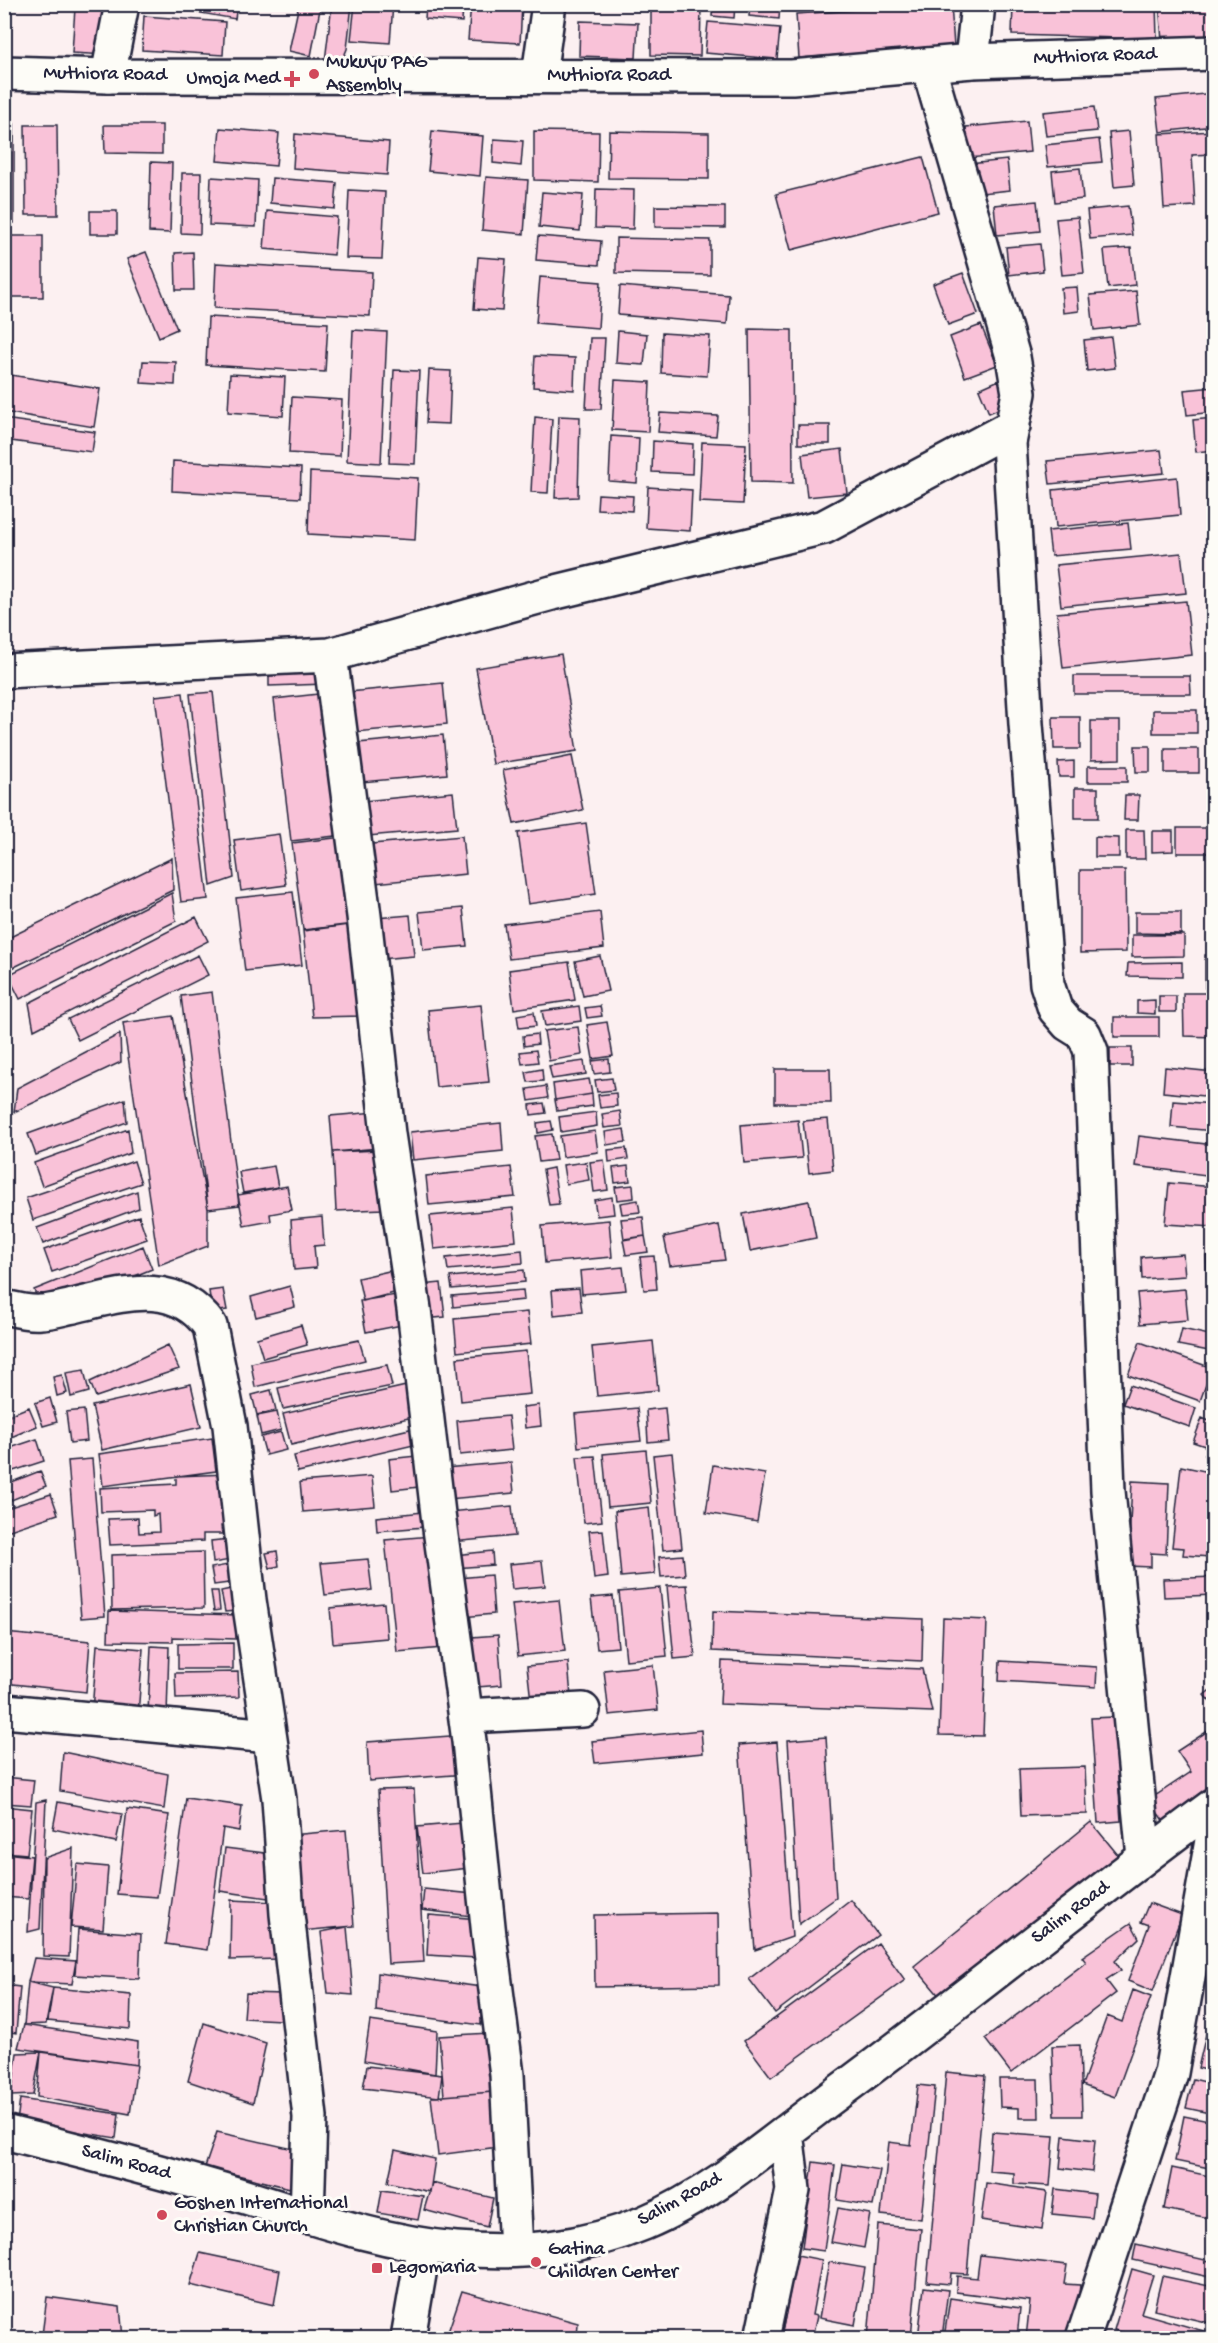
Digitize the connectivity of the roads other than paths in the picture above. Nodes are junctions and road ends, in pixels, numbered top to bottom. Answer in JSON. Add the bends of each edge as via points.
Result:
{"nodes":[{"id":1,"x":122,"y":4,"type":"edge"},
{"id":2,"x":549,"y":4,"type":"edge"},
{"id":3,"x":978,"y":4,"type":"edge"},
{"id":4,"x":1214,"y":52,"type":"edge"},
{"id":5,"x":972,"y":61,"type":"junction"},
{"id":6,"x":928,"y":65,"type":"junction"},
{"id":7,"x":4,"y":73,"type":"edge"},
{"id":8,"x":539,"y":75,"type":"junction"},
{"id":9,"x":108,"y":76,"type":"junction"},
{"id":10,"x":1013,"y":426,"type":"junction"},
{"id":11,"x":330,"y":655,"type":"junction"},
{"id":12,"x":4,"y":671,"type":"edge"},
{"id":13,"x":4,"y":1307,"type":"edge"},
{"id":14,"x":583,"y":1710,"type":"dead end"},
{"id":15,"x":5,"y":1711,"type":"edge"},
{"id":16,"x":466,"y":1716,"type":"junction"},
{"id":17,"x":269,"y":1736,"type":"junction"},
{"id":18,"x":1214,"y":1805,"type":"edge"},
{"id":19,"x":1214,"y":1829,"type":"edge"},
{"id":20,"x":1144,"y":1857,"type":"junction"},
{"id":21,"x":4,"y":2132,"type":"edge"},
{"id":22,"x":786,"y":2132,"type":"junction"},
{"id":23,"x":307,"y":2217,"type":"junction"},
{"id":24,"x":424,"y":2244,"type":"junction"},
{"id":25,"x":516,"y":2250,"type":"junction"},
{"id":26,"x":408,"y":2338,"type":"edge"},
{"id":27,"x":762,"y":2338,"type":"edge"},
{"id":28,"x":1083,"y":2338,"type":"edge"}],
"edges":[{"from":1,"to":9,"type":"street"},
{"from":2,"to":8,"type":"street"},
{"from":3,"to":5,"type":"street"},
{"from":4,"to":5,"type":"street","name":"Muthiora Road"},
{"from":5,"to":6,"type":"street","name":"Muthiora Road"},
{"from":6,"to":8,"type":"street","name":"Muthiora Road","via":[[792,77]]},
{"from":6,"to":10,"type":"street","via":[[1013,357],[1019,393]]},
{"from":7,"to":9,"type":"street","name":"Muthiora Road"},
{"from":8,"to":9,"type":"street","name":"Muthiora Road"},
{"from":10,"to":11,"type":"street","via":[[824,527],[552,593]]},
{"from":10,"to":20,"type":"street","via":[[1009,442],[1026,724],[1047,984],[1055,1009],[1084,1034],[1091,1051],[1108,1491]]},
{"from":11,"to":12,"type":"street"},
{"from":11,"to":16,"type":"street","via":[[388,1134]]},
{"from":13,"to":17,"type":"street","via":[[43,1312],[144,1291],[183,1301],[210,1326],[230,1426]]},
{"from":14,"to":16,"type":"street"},
{"from":15,"to":17,"type":"street"},
{"from":16,"to":25,"type":"street","via":[[507,2075]]},
{"from":17,"to":23,"type":"street","via":[[279,1799],[287,1914],[308,2091]]},
{"from":18,"to":20,"type":"street","name":"Salim Road"},
{"from":19,"to":28,"type":"street","via":[[1171,2073]]},
{"from":20,"to":22,"type":"street","name":"Salim Road"},
{"from":21,"to":23,"type":"street","name":"Salim Road","via":[[126,2162]]},
{"from":22,"to":25,"type":"street","name":"Salim Road","via":[[688,2200],[644,2223],[556,2249]]},
{"from":22,"to":27,"type":"street","via":[[793,2190]]},
{"from":23,"to":24,"type":"street","name":"Salim Road"},
{"from":24,"to":25,"type":"street","name":"Salim Road"},
{"from":24,"to":26,"type":"street"}]}
